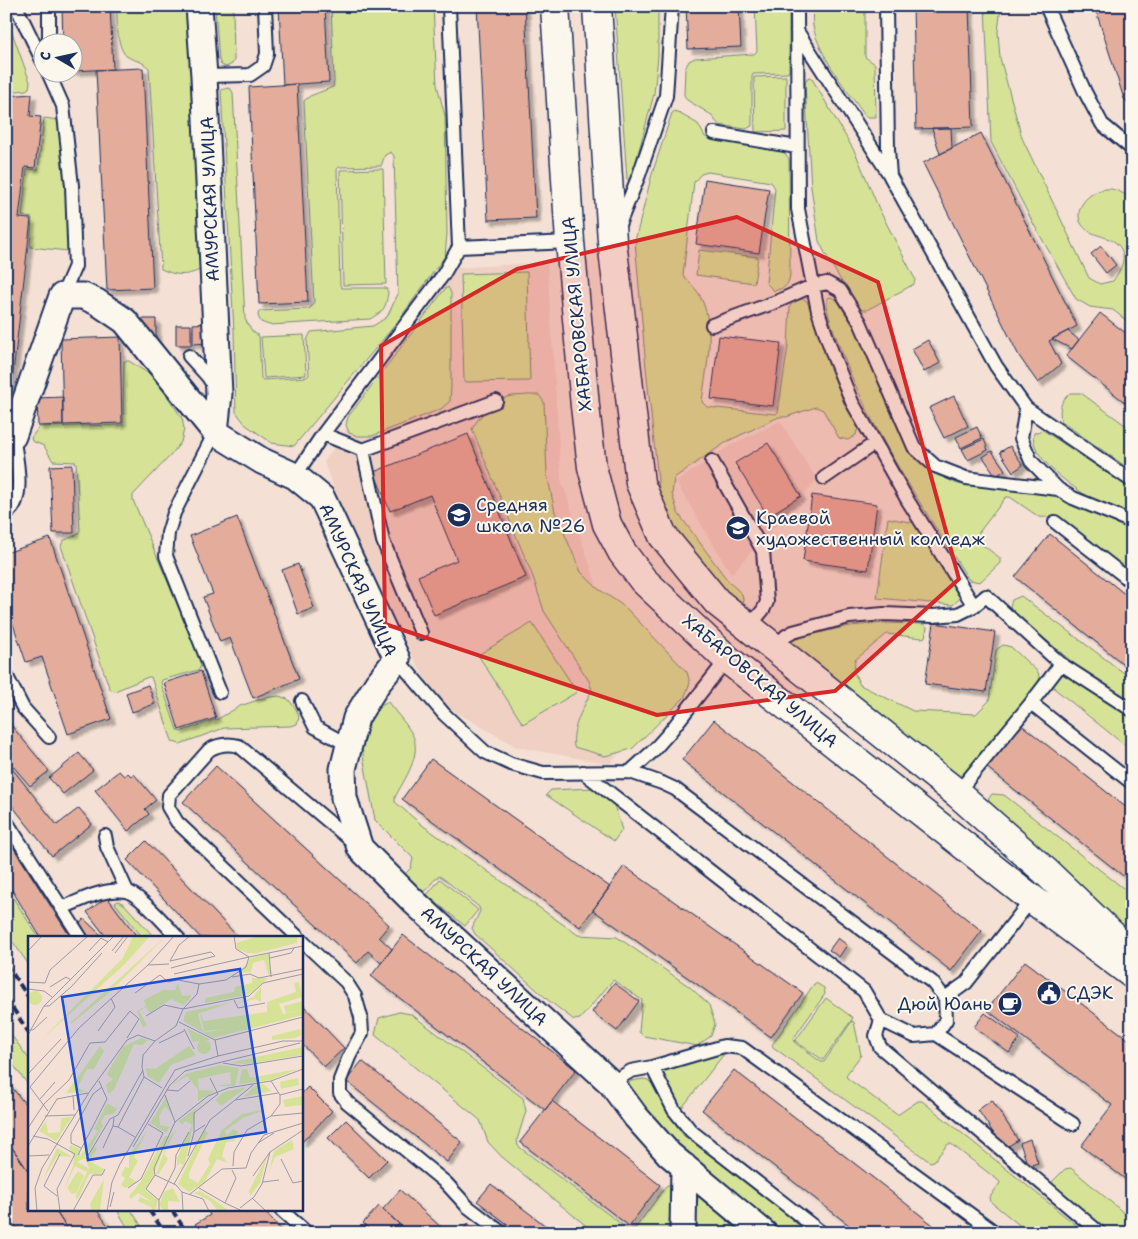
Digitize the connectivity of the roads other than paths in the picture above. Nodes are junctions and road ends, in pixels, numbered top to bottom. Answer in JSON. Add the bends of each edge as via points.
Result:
{"nodes":[{"id":1,"x":16,"y":6,"type":"edge"},
{"id":2,"x":49,"y":6,"type":"edge"},
{"id":3,"x":200,"y":6,"type":"edge"},
{"id":4,"x":265,"y":6,"type":"edge"},
{"id":5,"x":449,"y":6,"type":"edge"},
{"id":6,"x":555,"y":6,"type":"edge"},
{"id":7,"x":597,"y":6,"type":"edge"},
{"id":8,"x":672,"y":6,"type":"edge"},
{"id":9,"x":797,"y":6,"type":"edge"},
{"id":10,"x":886,"y":6,"type":"edge"},
{"id":11,"x":1046,"y":6,"type":"edge"},
{"id":12,"x":797,"y":30,"type":"junction"},
{"id":13,"x":50,"y":32,"type":"edge"},
{"id":14,"x":32,"y":39,"type":"edge"},
{"id":15,"x":204,"y":76,"type":"junction"},
{"id":16,"x":52,"y":82,"type":"edge"},
{"id":17,"x":714,"y":134,"type":"dead end"},
{"id":18,"x":797,"y":147,"type":"junction"},
{"id":19,"x":1132,"y":149,"type":"edge"},
{"id":20,"x":890,"y":176,"type":"junction"},
{"id":21,"x":612,"y":241,"type":"junction"},
{"id":22,"x":570,"y":242,"type":"junction"},
{"id":23,"x":459,"y":247,"type":"junction"},
{"id":24,"x":812,"y":286,"type":"junction"},
{"id":25,"x":62,"y":296,"type":"junction"},
{"id":26,"x":712,"y":325,"type":"dead end"},
{"id":27,"x":190,"y":356,"type":"dead end"},
{"id":28,"x":219,"y":394,"type":"junction"},
{"id":29,"x":496,"y":401,"type":"dead end"},
{"id":30,"x":1026,"y":408,"type":"junction"},
{"id":31,"x":214,"y":432,"type":"junction"},
{"id":32,"x":323,"y":434,"type":"junction"},
{"id":33,"x":10,"y":437,"type":"edge"},
{"id":34,"x":875,"y":443,"type":"junction"},
{"id":35,"x":363,"y":450,"type":"junction"},
{"id":36,"x":712,"y":461,"type":"dead end"},
{"id":37,"x":295,"y":476,"type":"junction"},
{"id":38,"x":824,"y":478,"type":"dead end"},
{"id":39,"x":1132,"y":481,"type":"edge"},
{"id":40,"x":1058,"y":489,"type":"junction"},
{"id":41,"x":6,"y":513,"type":"edge"},
{"id":42,"x":1055,"y":522,"type":"dead end"},
{"id":43,"x":1132,"y":522,"type":"edge"},
{"id":44,"x":1132,"y":582,"type":"edge"},
{"id":45,"x":974,"y":606,"type":"junction"},
{"id":46,"x":748,"y":628,"type":"junction"},
{"id":47,"x":421,"y":633,"type":"dead end"},
{"id":48,"x":774,"y":648,"type":"junction"},
{"id":49,"x":397,"y":659,"type":"junction"},
{"id":50,"x":727,"y":659,"type":"junction"},
{"id":51,"x":1061,"y":664,"type":"junction"},
{"id":52,"x":6,"y":676,"type":"edge"},
{"id":53,"x":220,"y":692,"type":"dead end"},
{"id":54,"x":302,"y":701,"type":"dead end"},
{"id":55,"x":1031,"y":703,"type":"junction"},
{"id":56,"x":1132,"y":710,"type":"edge"},
{"id":57,"x":49,"y":737,"type":"dead end"},
{"id":58,"x":348,"y":745,"type":"junction"},
{"id":59,"x":583,"y":772,"type":"junction"},
{"id":60,"x":630,"y":772,"type":"junction"},
{"id":61,"x":1132,"y":783,"type":"edge"},
{"id":62,"x":957,"y":793,"type":"junction"},
{"id":63,"x":6,"y":821,"type":"edge"},
{"id":64,"x":105,"y":836,"type":"dead end"},
{"id":65,"x":360,"y":848,"type":"junction"},
{"id":66,"x":127,"y":891,"type":"junction"},
{"id":67,"x":1032,"y":899,"type":"junction"},
{"id":68,"x":62,"y":908,"type":"junction"},
{"id":69,"x":81,"y":936,"type":"edge"},
{"id":70,"x":176,"y":936,"type":"edge"},
{"id":71,"x":297,"y":936,"type":"edge"},
{"id":72,"x":302,"y":941,"type":"edge"},
{"id":73,"x":1132,"y":954,"type":"edge"},
{"id":74,"x":1132,"y":974,"type":"edge"},
{"id":75,"x":945,"y":998,"type":"junction"},
{"id":76,"x":881,"y":1020,"type":"junction"},
{"id":77,"x":936,"y":1034,"type":"junction"},
{"id":78,"x":652,"y":1067,"type":"junction"},
{"id":79,"x":611,"y":1083,"type":"junction"},
{"id":80,"x":1073,"y":1124,"type":"dead end"},
{"id":81,"x":684,"y":1166,"type":"junction"},
{"id":82,"x":283,"y":1212,"type":"edge"},
{"id":83,"x":307,"y":1233,"type":"edge"},
{"id":84,"x":502,"y":1233,"type":"edge"},
{"id":85,"x":683,"y":1233,"type":"edge"},
{"id":86,"x":764,"y":1233,"type":"edge"},
{"id":87,"x":822,"y":1233,"type":"edge"},
{"id":88,"x":996,"y":1233,"type":"edge"},
{"id":89,"x":1100,"y":1233,"type":"edge"}],
"edges":[{"from":1,"to":14,"type":"lane"},
{"from":2,"to":13,"type":"lane"},
{"from":3,"to":15,"type":"street","name":"АМУРСКАЯ УЛИЦА"},
{"from":4,"to":15,"type":"lane","via":[[267,54],[263,66],[250,75]]},
{"from":5,"to":23,"type":"lane"},
{"from":6,"to":22,"type":"main road","name":"ХАБАРОВСКАЯ УЛИЦА"},
{"from":7,"to":21,"type":"main road","name":"ХАБАРОВСКАЯ УЛИЦА"},
{"from":8,"to":21,"type":"lane","via":[[666,96]]},
{"from":9,"to":12,"type":"lane"},
{"from":10,"to":20,"type":"lane"},
{"from":11,"to":19,"type":"lane","via":[[1102,124]]},
{"from":12,"to":18,"type":"lane"},
{"from":12,"to":20,"type":"lane"},
{"from":15,"to":28,"type":"street","name":"АМУРСКАЯ УЛИЦА"},
{"from":16,"to":25,"type":"lane","via":[[63,106],[72,186],[75,266]]},
{"from":17,"to":18,"type":"lane"},
{"from":18,"to":24,"type":"lane","via":[[798,209]]},
{"from":20,"to":30,"type":"lane","via":[[996,366]]},
{"from":21,"to":46,"type":"main road","name":"ХАБАРОВСКАЯ УЛИЦА","via":[[640,483],[663,536],[717,602]]},
{"from":22,"to":23,"type":"lane"},
{"from":22,"to":50,"type":"main road","name":"ХАБАРОВСКАЯ УЛИЦА","via":[[592,467],[607,524],[622,552],[643,580]]},
{"from":23,"to":32,"type":"lane","via":[[443,275]]},
{"from":24,"to":26,"type":"lane"},
{"from":24,"to":34,"type":"lane","via":[[834,358],[852,402]]},
{"from":24,"to":40,"type":"lane","via":[[827,283],[840,290],[860,322],[914,447],[935,466],[966,478]]},
{"from":25,"to":31,"type":"street","via":[[83,296],[125,321]]},
{"from":25,"to":33,"type":"street"},
{"from":27,"to":28,"type":"lane"},
{"from":28,"to":31,"type":"street","name":"АМУРСКАЯ УЛИЦА"},
{"from":29,"to":35,"type":"lane"},
{"from":30,"to":39,"type":"lane"},
{"from":30,"to":40,"type":"lane","via":[[1021,438],[1031,461]]},
{"from":31,"to":37,"type":"street","name":"АМУРСКАЯ УЛИЦА","via":[[262,461]]},
{"from":31,"to":53,"type":"lane","via":[[174,513],[166,556]]},
{"from":32,"to":35,"type":"lane"},
{"from":32,"to":37,"type":"lane"},
{"from":33,"to":41,"type":"lane","via":[[19,494],[16,504]]},
{"from":34,"to":38,"type":"lane"},
{"from":34,"to":45,"type":"lane"},
{"from":35,"to":47,"type":"lane","via":[[383,541]]},
{"from":36,"to":46,"type":"lane","via":[[763,551],[767,602]]},
{"from":37,"to":49,"type":"street","name":"АМУРСКАЯ УЛИЦА","via":[[322,498]]},
{"from":40,"to":43,"type":"lane"},
{"from":42,"to":44,"type":"lane"},
{"from":45,"to":48,"type":"lane","via":[[958,614],[849,617],[793,632]]},
{"from":45,"to":51,"type":"lane","via":[[986,596]]},
{"from":46,"to":48,"type":"main road","name":"ХАБАРОВСКАЯ УЛИЦА"},
{"from":48,"to":62,"type":"main road","name":"ХАБАРОВСКАЯ УЛИЦА"},
{"from":49,"to":58,"type":"street","name":"АМУРСКАЯ УЛИЦА","via":[[376,684],[356,718]]},
{"from":49,"to":59,"type":"lane","via":[[444,714],[485,752],[511,764],[543,772]]},
{"from":50,"to":60,"type":"lane","via":[[669,733]]},
{"from":50,"to":67,"type":"main road","name":"ХАБАРОВСКАЯ УЛИЦА"},
{"from":51,"to":55,"type":"lane"},
{"from":51,"to":56,"type":"lane"},
{"from":52,"to":57,"type":"lane","via":[[23,708]]},
{"from":54,"to":58,"type":"lane","via":[[315,727]]},
{"from":55,"to":61,"type":"lane"},
{"from":55,"to":62,"type":"lane"},
{"from":58,"to":65,"type":"street","name":"АМУРСКАЯ УЛИЦА","via":[[343,769],[344,798]]},
{"from":59,"to":60,"type":"lane"},
{"from":59,"to":76,"type":"lane","via":[[864,991]]},
{"from":60,"to":75,"type":"lane","via":[[675,789],[932,982]]},
{"from":62,"to":73,"type":"main road","name":"ХАБАРОВСКАЯ УЛИЦА"},
{"from":63,"to":68,"type":"lane"},
{"from":64,"to":66,"type":"lane"},
{"from":65,"to":71,"type":"lane","via":[[239,746],[231,744],[209,750],[169,795],[168,807],[177,822]]},
{"from":65,"to":79,"type":"street","name":"АМУРСКАЯ УЛИЦА"},
{"from":66,"to":68,"type":"lane","via":[[101,892]]},
{"from":66,"to":70,"type":"lane","via":[[143,902]]},
{"from":67,"to":74,"type":"main road","name":"ХАБАРОВСКАЯ УЛИЦА"},
{"from":67,"to":75,"type":"lane","via":[[966,983]]},
{"from":68,"to":69,"type":"lane"},
{"from":72,"to":84,"type":"lane","via":[[346,982],[355,996],[361,1017],[362,1033],[340,1080],[340,1093]]},
{"from":75,"to":77,"type":"lane","via":[[946,1020]]},
{"from":76,"to":77,"type":"lane","via":[[914,1036]]},
{"from":76,"to":89,"type":"lane","via":[[876,1036],[880,1047]]},
{"from":77,"to":80,"type":"lane"},
{"from":78,"to":79,"type":"lane","via":[[631,1071]]},
{"from":78,"to":87,"type":"lane","via":[[674,1110],[691,1131]]},
{"from":78,"to":88,"type":"lane","via":[[724,1046],[742,1048]]},
{"from":79,"to":81,"type":"street","name":"АМУРСКАЯ УЛИЦА","via":[[643,1125]]},
{"from":81,"to":85,"type":"street"},
{"from":81,"to":86,"type":"street","name":"АМУРСКАЯ УЛИЦА"},
{"from":82,"to":83,"type":"lane"}]}
